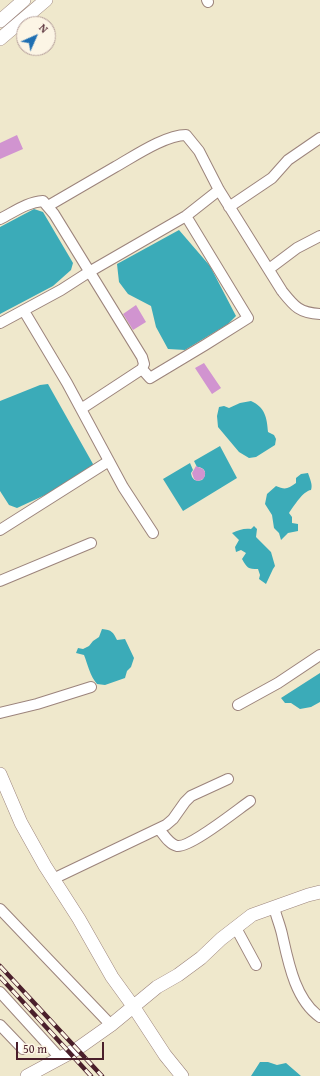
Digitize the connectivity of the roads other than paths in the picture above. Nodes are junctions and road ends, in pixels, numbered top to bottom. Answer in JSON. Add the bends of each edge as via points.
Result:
{"nodes":[{"id":1,"x":24,"y":0,"type":"edge"},
{"id":2,"x":46,"y":0,"type":"edge"},
{"id":3,"x":0,"y":21,"type":"edge"},
{"id":4,"x":0,"y":39,"type":"edge"},
{"id":5,"x":320,"y":138,"type":"edge"},
{"id":6,"x":219,"y":190,"type":"junction"},
{"id":7,"x":48,"y":206,"type":"junction"},
{"id":8,"x":230,"y":207,"type":"junction"},
{"id":9,"x":186,"y":216,"type":"junction"},
{"id":10,"x":0,"y":219,"type":"edge"},
{"id":11,"x":320,"y":236,"type":"edge"},
{"id":12,"x":269,"y":270,"type":"junction"},
{"id":13,"x":89,"y":272,"type":"junction"},
{"id":14,"x":24,"y":311,"type":"junction"},
{"id":15,"x":320,"y":314,"type":"edge"},
{"id":16,"x":0,"y":323,"type":"edge"},
{"id":17,"x":142,"y":369,"type":"junction"},
{"id":18,"x":81,"y":409,"type":"junction"},
{"id":19,"x":109,"y":462,"type":"junction"},
{"id":20,"x":0,"y":530,"type":"edge"},
{"id":21,"x":153,"y":533,"type":"dead end"},
{"id":22,"x":91,"y":543,"type":"dead end"},
{"id":23,"x":0,"y":581,"type":"edge"},
{"id":24,"x":320,"y":654,"type":"edge"},
{"id":25,"x":91,"y":687,"type":"dead end"},
{"id":26,"x":238,"y":705,"type":"dead end"},
{"id":27,"x":0,"y":713,"type":"edge"},
{"id":28,"x":0,"y":774,"type":"edge"},
{"id":29,"x":228,"y":779,"type":"dead end"},
{"id":30,"x":250,"y":801,"type":"dead end"},
{"id":31,"x":159,"y":829,"type":"junction"},
{"id":32,"x":53,"y":879,"type":"junction"},
{"id":33,"x":320,"y":892,"type":"edge"},
{"id":34,"x":274,"y":907,"type":"junction"},
{"id":35,"x":0,"y":909,"type":"edge"},
{"id":36,"x":236,"y":928,"type":"junction"},
{"id":37,"x":256,"y":965,"type":"dead end"},
{"id":38,"x":0,"y":992,"type":"edge"},
{"id":39,"x":133,"y":1006,"type":"junction"},
{"id":40,"x":320,"y":1017,"type":"edge"},
{"id":41,"x":0,"y":1025,"type":"edge"},
{"id":42,"x":111,"y":1025,"type":"junction"},
{"id":43,"x":22,"y":1049,"type":"dead end"},
{"id":44,"x":60,"y":1058,"type":"junction"},
{"id":45,"x":27,"y":1076,"type":"edge"},
{"id":46,"x":182,"y":1076,"type":"edge"}],
"edges":[{"from":1,"to":3,"type":"street"},
{"from":2,"to":4,"type":"street"},
{"from":5,"to":8,"type":"street","via":[[288,160],[272,178]]},
{"from":6,"to":7,"type":"street","via":[[199,151],[186,135],[179,135],[148,148]]},
{"from":6,"to":8,"type":"street"},
{"from":6,"to":9,"type":"street"},
{"from":7,"to":10,"type":"street","via":[[43,201],[36,202]]},
{"from":7,"to":13,"type":"street"},
{"from":8,"to":12,"type":"street"},
{"from":9,"to":13,"type":"street"},
{"from":9,"to":17,"type":"street","via":[[248,318],[150,378]]},
{"from":11,"to":12,"type":"street","via":[[297,248]]},
{"from":12,"to":15,"type":"street","via":[[282,291],[300,310]]},
{"from":13,"to":14,"type":"street"},
{"from":13,"to":17,"type":"street","via":[[142,357]]},
{"from":14,"to":16,"type":"street"},
{"from":14,"to":18,"type":"street"},
{"from":17,"to":18,"type":"street"},
{"from":18,"to":19,"type":"street"},
{"from":19,"to":20,"type":"street"},
{"from":19,"to":21,"type":"street"},
{"from":22,"to":23,"type":"street"},
{"from":24,"to":26,"type":"street","via":[[278,683]]},
{"from":25,"to":27,"type":"street"},
{"from":28,"to":32,"type":"street","via":[[21,822]]},
{"from":29,"to":31,"type":"street","via":[[191,796],[173,819]]},
{"from":30,"to":31,"type":"street","via":[[187,844],[172,844]]},
{"from":31,"to":32,"type":"street"},
{"from":32,"to":39,"type":"street","via":[[112,977]]},
{"from":33,"to":34,"type":"street"},
{"from":34,"to":36,"type":"street","via":[[252,915]]},
{"from":34,"to":40,"type":"street","via":[[298,989],[312,1012]]},
{"from":35,"to":42,"type":"street"},
{"from":36,"to":37,"type":"street"},
{"from":36,"to":39,"type":"street","via":[[201,958]]},
{"from":38,"to":44,"type":"street"},
{"from":39,"to":42,"type":"street"},
{"from":39,"to":46,"type":"street"},
{"from":41,"to":43,"type":"street"},
{"from":42,"to":44,"type":"street"},
{"from":44,"to":45,"type":"street"}]}
